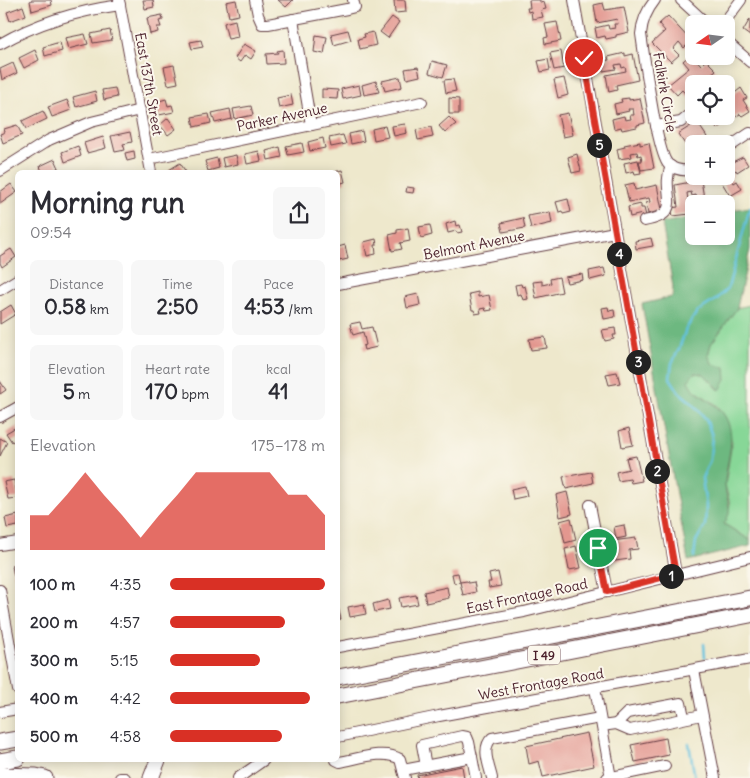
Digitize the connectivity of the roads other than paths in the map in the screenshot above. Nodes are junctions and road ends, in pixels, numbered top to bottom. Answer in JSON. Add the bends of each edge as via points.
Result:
{"nodes":[{"id":1,"x":255,"y":0,"type":"edge"},
{"id":2,"x":574,"y":0,"type":"edge"},
{"id":3,"x":655,"y":0,"type":"edge"},
{"id":4,"x":681,"y":0,"type":"edge"},
{"id":5,"x":741,"y":0,"type":"edge"},
{"id":6,"x":120,"y":3,"type":"edge"},
{"id":7,"x":354,"y":3,"type":"edge"},
{"id":8,"x":697,"y":15,"type":"edge"},
{"id":9,"x":730,"y":15,"type":"edge"},
{"id":10,"x":293,"y":19,"type":"junction"},
{"id":11,"x":0,"y":44,"type":"edge"},
{"id":12,"x":735,"y":49,"type":"edge"},
{"id":13,"x":750,"y":62,"type":"edge"},
{"id":14,"x":422,"y":102,"type":"dead end"},
{"id":15,"x":140,"y":110,"type":"junction"},
{"id":16,"x":685,"y":119,"type":"edge"},
{"id":17,"x":311,"y":125,"type":"junction"},
{"id":18,"x":656,"y":126,"type":"junction"},
{"id":19,"x":750,"y":133,"type":"edge"},
{"id":20,"x":735,"y":143,"type":"edge"},
{"id":21,"x":149,"y":159,"type":"junction"},
{"id":22,"x":671,"y":166,"type":"junction"},
{"id":23,"x":151,"y":170,"type":"edge"},
{"id":24,"x":0,"y":171,"type":"edge"},
{"id":25,"x":685,"y":171,"type":"edge"},
{"id":26,"x":644,"y":220,"type":"dead end"},
{"id":27,"x":615,"y":232,"type":"junction"},
{"id":28,"x":15,"y":281,"type":"edge"},
{"id":29,"x":340,"y":284,"type":"edge"},
{"id":30,"x":0,"y":290,"type":"edge"},
{"id":31,"x":15,"y":409,"type":"edge"},
{"id":32,"x":0,"y":417,"type":"edge"},
{"id":33,"x":590,"y":505,"type":"dead end"},
{"id":34,"x":15,"y":542,"type":"edge"},
{"id":35,"x":0,"y":545,"type":"edge"},
{"id":36,"x":750,"y":557,"type":"edge"},
{"id":37,"x":676,"y":574,"type":"junction"},
{"id":38,"x":0,"y":590,"type":"edge"},
{"id":39,"x":607,"y":592,"type":"junction"},
{"id":40,"x":750,"y":598,"type":"edge"},
{"id":41,"x":750,"y":615,"type":"edge"},
{"id":42,"x":340,"y":647,"type":"edge"},
{"id":43,"x":750,"y":659,"type":"edge"},
{"id":44,"x":694,"y":670,"type":"junction"},
{"id":45,"x":15,"y":673,"type":"edge"},
{"id":46,"x":340,"y":677,"type":"edge"},
{"id":47,"x":595,"y":688,"type":"junction"},
{"id":48,"x":340,"y":696,"type":"edge"},
{"id":49,"x":15,"y":709,"type":"edge"},
{"id":50,"x":0,"y":712,"type":"edge"},
{"id":51,"x":702,"y":715,"type":"junction"},
{"id":52,"x":684,"y":717,"type":"junction"},
{"id":53,"x":601,"y":722,"type":"junction"},
{"id":54,"x":616,"y":724,"type":"junction"},
{"id":55,"x":340,"y":737,"type":"edge"},
{"id":56,"x":15,"y":740,"type":"edge"},
{"id":57,"x":0,"y":742,"type":"edge"},
{"id":58,"x":472,"y":757,"type":"junction"},
{"id":59,"x":15,"y":758,"type":"edge"},
{"id":60,"x":0,"y":761,"type":"edge"},
{"id":61,"x":157,"y":762,"type":"edge"},
{"id":62,"x":261,"y":762,"type":"edge"},
{"id":63,"x":340,"y":762,"type":"edge"},
{"id":64,"x":426,"y":766,"type":"junction"},
{"id":65,"x":665,"y":766,"type":"dead end"},
{"id":66,"x":404,"y":774,"type":"edge"},
{"id":67,"x":0,"y":775,"type":"edge"},
{"id":68,"x":44,"y":778,"type":"edge"},
{"id":69,"x":120,"y":778,"type":"edge"},
{"id":70,"x":125,"y":778,"type":"edge"},
{"id":71,"x":150,"y":778,"type":"edge"},
{"id":72,"x":238,"y":778,"type":"edge"},
{"id":73,"x":476,"y":778,"type":"edge"},
{"id":74,"x":492,"y":778,"type":"edge"},
{"id":75,"x":610,"y":778,"type":"edge"},
{"id":76,"x":715,"y":778,"type":"edge"}],
"edges":[{"from":1,"to":10,"type":"street","via":[[262,24]]},
{"from":2,"to":27,"type":"street"},
{"from":3,"to":18,"type":"street","name":"Falkirk Circle","via":[[646,13],[641,34]]},
{"from":4,"to":8,"type":"street"},
{"from":5,"to":9,"type":"street"},
{"from":6,"to":11,"type":"street","via":[[60,17],[20,32]]},
{"from":6,"to":15,"type":"street","name":"East 137th Street"},
{"from":7,"to":10,"type":"street"},
{"from":10,"to":17,"type":"street"},
{"from":12,"to":13,"type":"street"},
{"from":14,"to":17,"type":"street","name":"Parker Avenue"},
{"from":15,"to":21,"type":"street","name":"East 137th Street"},
{"from":15,"to":24,"type":"street","via":[[91,122],[49,140]]},
{"from":16,"to":18,"type":"street"},
{"from":17,"to":21,"type":"street","name":"Parker Avenue"},
{"from":18,"to":22,"type":"street","name":"Falkirk Circle","via":[[660,146]]},
{"from":19,"to":20,"type":"street"},
{"from":21,"to":23,"type":"street","name":"East 137th Street"},
{"from":22,"to":25,"type":"street"},
{"from":22,"to":26,"type":"street","via":[[667,175],[669,207],[665,215]]},
{"from":27,"to":29,"type":"street","name":"Belmont Avenue"},
{"from":27,"to":37,"type":"street"},
{"from":28,"to":30,"type":"street"},
{"from":31,"to":32,"type":"street"},
{"from":33,"to":39,"type":"street"},
{"from":34,"to":35,"type":"street"},
{"from":36,"to":37,"type":"street","name":"East Frontage Road"},
{"from":37,"to":39,"type":"street","name":"East Frontage Road"},
{"from":38,"to":45,"type":"street"},
{"from":39,"to":42,"type":"street","name":"East Frontage Road","via":[[524,612]]},
{"from":40,"to":46,"type":"highway","number":"I 49"},
{"from":41,"to":48,"type":"highway","number":"I 49"},
{"from":43,"to":44,"type":"street","name":"West Frontage Road"},
{"from":44,"to":47,"type":"street","name":"West Frontage Road"},
{"from":44,"to":51,"type":"street"},
{"from":47,"to":53,"type":"street"},
{"from":47,"to":55,"type":"street","name":"West Frontage Road"},
{"from":49,"to":50,"type":"street"},
{"from":51,"to":52,"type":"street"},
{"from":51,"to":76,"type":"street"},
{"from":52,"to":54,"type":"street","via":[[630,730]]},
{"from":52,"to":54,"type":"street","via":[[681,702],[627,713]]},
{"from":53,"to":54,"type":"street"},
{"from":53,"to":74,"type":"street","via":[[492,738],[486,748]]},
{"from":53,"to":75,"type":"street"},
{"from":56,"to":57,"type":"highway"},
{"from":58,"to":64,"type":"street"},
{"from":58,"to":64,"type":"street","via":[[467,737],[462,736],[422,745]]},
{"from":58,"to":73,"type":"street"},
{"from":59,"to":60,"type":"highway"},
{"from":61,"to":71,"type":"highway"},
{"from":62,"to":72,"type":"street"},
{"from":63,"to":66,"type":"street","via":[[383,754],[394,756],[400,759]]},
{"from":64,"to":66,"type":"street"},
{"from":65,"to":75,"type":"street"},
{"from":67,"to":68,"type":"highway"},
{"from":69,"to":70,"type":"street"}]}
